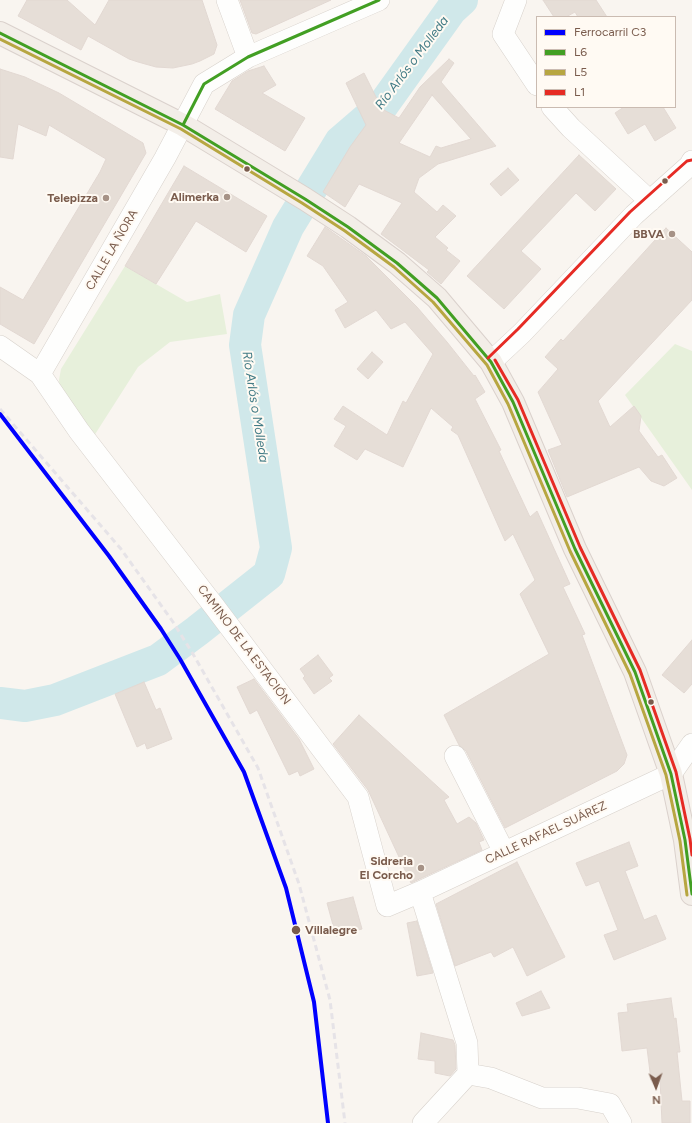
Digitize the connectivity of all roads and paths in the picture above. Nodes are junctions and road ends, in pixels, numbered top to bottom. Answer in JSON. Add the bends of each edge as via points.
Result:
{"nodes":[{"id":1,"x":227,"y":0,"type":"edge"},
{"id":2,"x":379,"y":0,"type":"edge"},
{"id":3,"x":516,"y":0,"type":"edge"},
{"id":4,"x":0,"y":32,"type":"edge"},
{"id":5,"x":248,"y":56,"type":"junction"},
{"id":6,"x":536,"y":84,"type":"edge"},
{"id":7,"x":553,"y":108,"type":"edge"},
{"id":8,"x":183,"y":125,"type":"junction"},
{"id":9,"x":691,"y":164,"type":"edge"},
{"id":10,"x":650,"y":201,"type":"junction"},
{"id":11,"x":0,"y":346,"type":"edge"},
{"id":12,"x":491,"y":362,"type":"junction"},
{"id":13,"x":40,"y":374,"type":"junction"},
{"id":14,"x":692,"y":744,"type":"edge"},
{"id":15,"x":455,"y":756,"type":"dead end"},
{"id":16,"x":671,"y":774,"type":"junction"},
{"id":17,"x":504,"y":852,"type":"junction"},
{"id":18,"x":420,"y":892,"type":"junction"},
{"id":19,"x":692,"y":894,"type":"edge"},
{"id":20,"x":468,"y":1074,"type":"junction"},
{"id":21,"x":423,"y":1123,"type":"edge"},
{"id":22,"x":621,"y":1123,"type":"edge"}],
"edges":[{"from":1,"to":5,"type":"street"},
{"from":2,"to":5,"type":"street","name":"CALLE LA ÑORA"},
{"from":3,"to":6,"type":"street","via":[[503,34]]},
{"from":4,"to":8,"type":"main road"},
{"from":5,"to":8,"type":"street","name":"CALLE LA ÑORA","via":[[204,84]]},
{"from":7,"to":10,"type":"street"},
{"from":8,"to":12,"type":"main road","via":[[333,217],[397,263],[437,298]]},
{"from":8,"to":13,"type":"street","name":"CALLE LA ÑORA"},
{"from":9,"to":10,"type":"street"},
{"from":10,"to":12,"type":"street"},
{"from":11,"to":13,"type":"street"},
{"from":12,"to":16,"type":"main road","via":[[513,402],[575,549],[635,672]]},
{"from":13,"to":18,"type":"street","name":"CAMINO DE LA ESTACIÓN","via":[[79,431],[358,797],[386,906]]},
{"from":14,"to":16,"type":"street"},
{"from":15,"to":17,"type":"street"},
{"from":16,"to":17,"type":"street","name":"CALLE RAFAEL SUÁREZ"},
{"from":16,"to":19,"type":"main road","via":[[685,840]]},
{"from":17,"to":18,"type":"street","name":"CALLE RAFAEL SUÁREZ"},
{"from":18,"to":20,"type":"street","via":[[467,1043]]},
{"from":20,"to":21,"type":"street"},
{"from":20,"to":22,"type":"street","via":[[492,1078],[542,1098],[578,1098],[610,1104]]}]}
